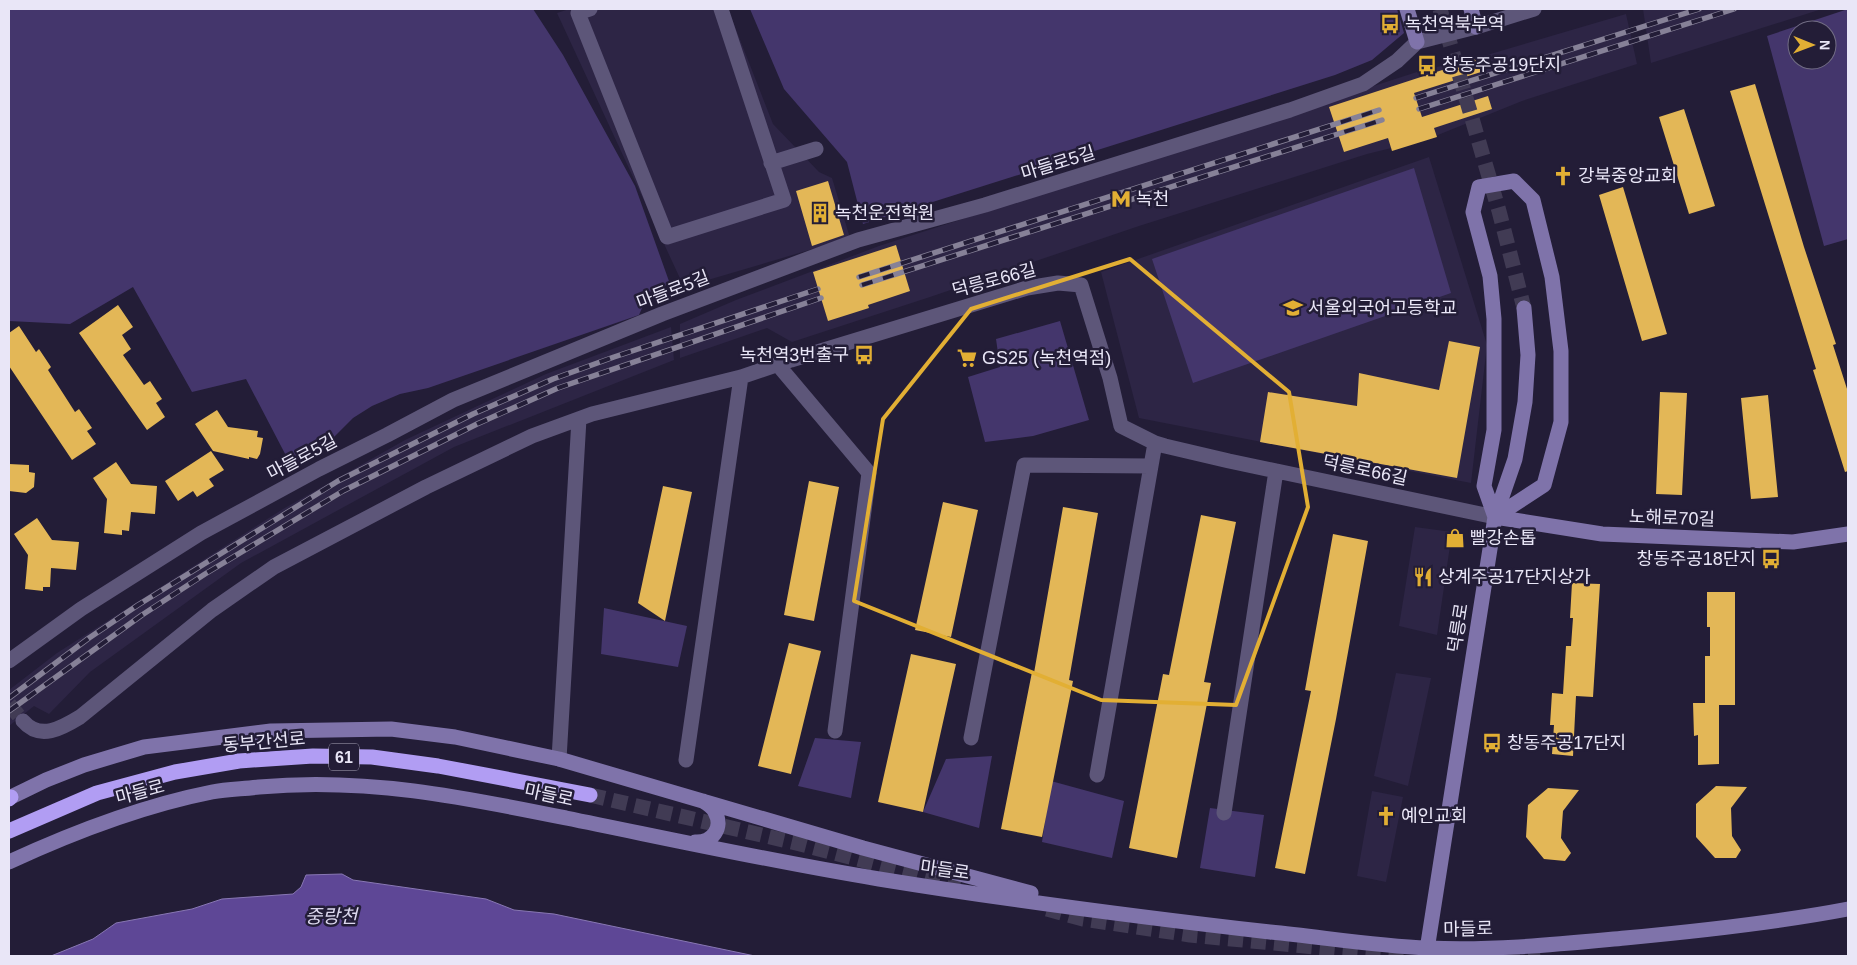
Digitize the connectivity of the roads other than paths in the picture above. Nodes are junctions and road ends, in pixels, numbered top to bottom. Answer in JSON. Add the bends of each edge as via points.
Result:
{"nodes":[{"id":1,"x":590,"y":9,"type":"edge"},
{"id":2,"x":721,"y":9,"type":"edge"},
{"id":3,"x":1407,"y":9,"type":"edge"},
{"id":4,"x":1471,"y":9,"type":"edge"},
{"id":5,"x":1534,"y":9,"type":"edge"},
{"id":6,"x":1476,"y":27,"type":"junction"},
{"id":7,"x":1417,"y":42,"type":"junction"},
{"id":8,"x":816,"y":149,"type":"dead end"},
{"id":9,"x":771,"y":163,"type":"junction"},
{"id":10,"x":1524,"y":308,"type":"tunnel mouth"},
{"id":11,"x":778,"y":364,"type":"junction"},
{"id":12,"x":741,"y":377,"type":"junction"},
{"id":13,"x":579,"y":419,"type":"junction"},
{"id":14,"x":1154,"y":443,"type":"junction"},
{"id":15,"x":1150,"y":466,"type":"junction"},
{"id":16,"x":1276,"y":471,"type":"junction"},
{"id":17,"x":1495,"y":517,"type":"junction"},
{"id":18,"x":1848,"y":534,"type":"edge"},
{"id":19,"x":9,"y":661,"type":"edge"},
{"id":20,"x":22,"y":721,"type":"tunnel mouth"},
{"id":21,"x":835,"y":731,"type":"dead end"},
{"id":22,"x":971,"y":738,"type":"dead end"},
{"id":23,"x":559,"y":759,"type":"junction"},
{"id":24,"x":686,"y":760,"type":"dead end"},
{"id":25,"x":1097,"y":775,"type":"dead end"},
{"id":26,"x":590,"y":795,"type":"tunnel mouth"},
{"id":27,"x":10,"y":798,"type":"edge"},
{"id":28,"x":703,"y":801,"type":"junction"},
{"id":29,"x":1224,"y":813,"type":"dead end"},
{"id":30,"x":9,"y":831,"type":"edge"},
{"id":31,"x":686,"y":842,"type":"junction"},
{"id":32,"x":9,"y":862,"type":"edge"},
{"id":33,"x":1088,"y":909,"type":"junction"},
{"id":34,"x":1848,"y":909,"type":"edge"},
{"id":35,"x":1427,"y":952,"type":"edge"}],
"edges":[{"from":1,"to":9,"type":"street","via":[[578,13],[667,237],[784,200]]},
{"from":2,"to":9,"type":"street"},
{"from":3,"to":7,"type":"main road"},
{"from":4,"to":6,"type":"main road"},
{"from":5,"to":6,"type":"street"},
{"from":6,"to":7,"type":"street"},
{"from":7,"to":19,"type":"street","name":"마들로5길","via":[[1397,61],[1363,84],[1290,110],[985,205],[858,240],[662,314],[452,400],[201,533]]},
{"from":8,"to":9,"type":"street"},
{"from":10,"to":17,"type":"main road","name":"덕릉로","via":[[1528,355],[1525,402],[1515,459]]},
{"from":11,"to":12,"type":"street","name":"덕릉로66길"},
{"from":11,"to":14,"type":"street","name":"덕릉로66길","via":[[1027,288],[1058,283],[1081,285],[1122,426]]},
{"from":11,"to":21,"type":"street","via":[[869,472]]},
{"from":12,"to":13,"type":"street","name":"덕릉로66길"},
{"from":12,"to":24,"type":"street"},
{"from":13,"to":20,"type":"street","name":"덕릉로66길","via":[[532,436],[426,487],[274,567],[212,610],[63,728],[52,732],[38,731]]},
{"from":13,"to":23,"type":"street"},
{"from":14,"to":15,"type":"street"},
{"from":14,"to":16,"type":"street","name":"덕릉로66길"},
{"from":15,"to":22,"type":"street","via":[[1024,465]]},
{"from":15,"to":25,"type":"street"},
{"from":16,"to":17,"type":"street","name":"덕릉로66길"},
{"from":16,"to":29,"type":"street"},
{"from":17,"to":17,"type":"main road","via":[[1544,484],[1561,422],[1561,351],[1552,278],[1534,200],[1514,181],[1478,186],[1473,212],[1490,276],[1494,319],[1494,430],[1484,486]]},
{"from":17,"to":18,"type":"main road","name":"노해로70길","via":[[1602,534],[1793,542]]},
{"from":17,"to":35,"type":"main road","name":"덕릉로"},
{"from":23,"to":27,"type":"main road","name":"마들로","via":[[455,737],[391,729],[272,730],[144,746],[84,765]]},
{"from":23,"to":28,"type":"main road","name":"마들로"},
{"from":26,"to":30,"type":"highway","name":"동부간선로","number":"61","via":[[438,766],[372,757],[313,756],[239,761],[175,772],[98,794]]},
{"from":28,"to":31,"type":"main road","via":[[716,812],[715,832],[703,842]]},
{"from":28,"to":33,"type":"main road","name":"마들로"},
{"from":31,"to":32,"type":"main road","name":"마들로","via":[[444,794],[328,783],[216,792],[179,800],[120,816]]},
{"from":31,"to":33,"type":"main road","name":"마들로","via":[[876,879]]},
{"from":33,"to":35,"type":"main road","name":"마들로"},
{"from":34,"to":35,"type":"main road","name":"마들로","via":[[1749,925],[1653,935]]}]}
